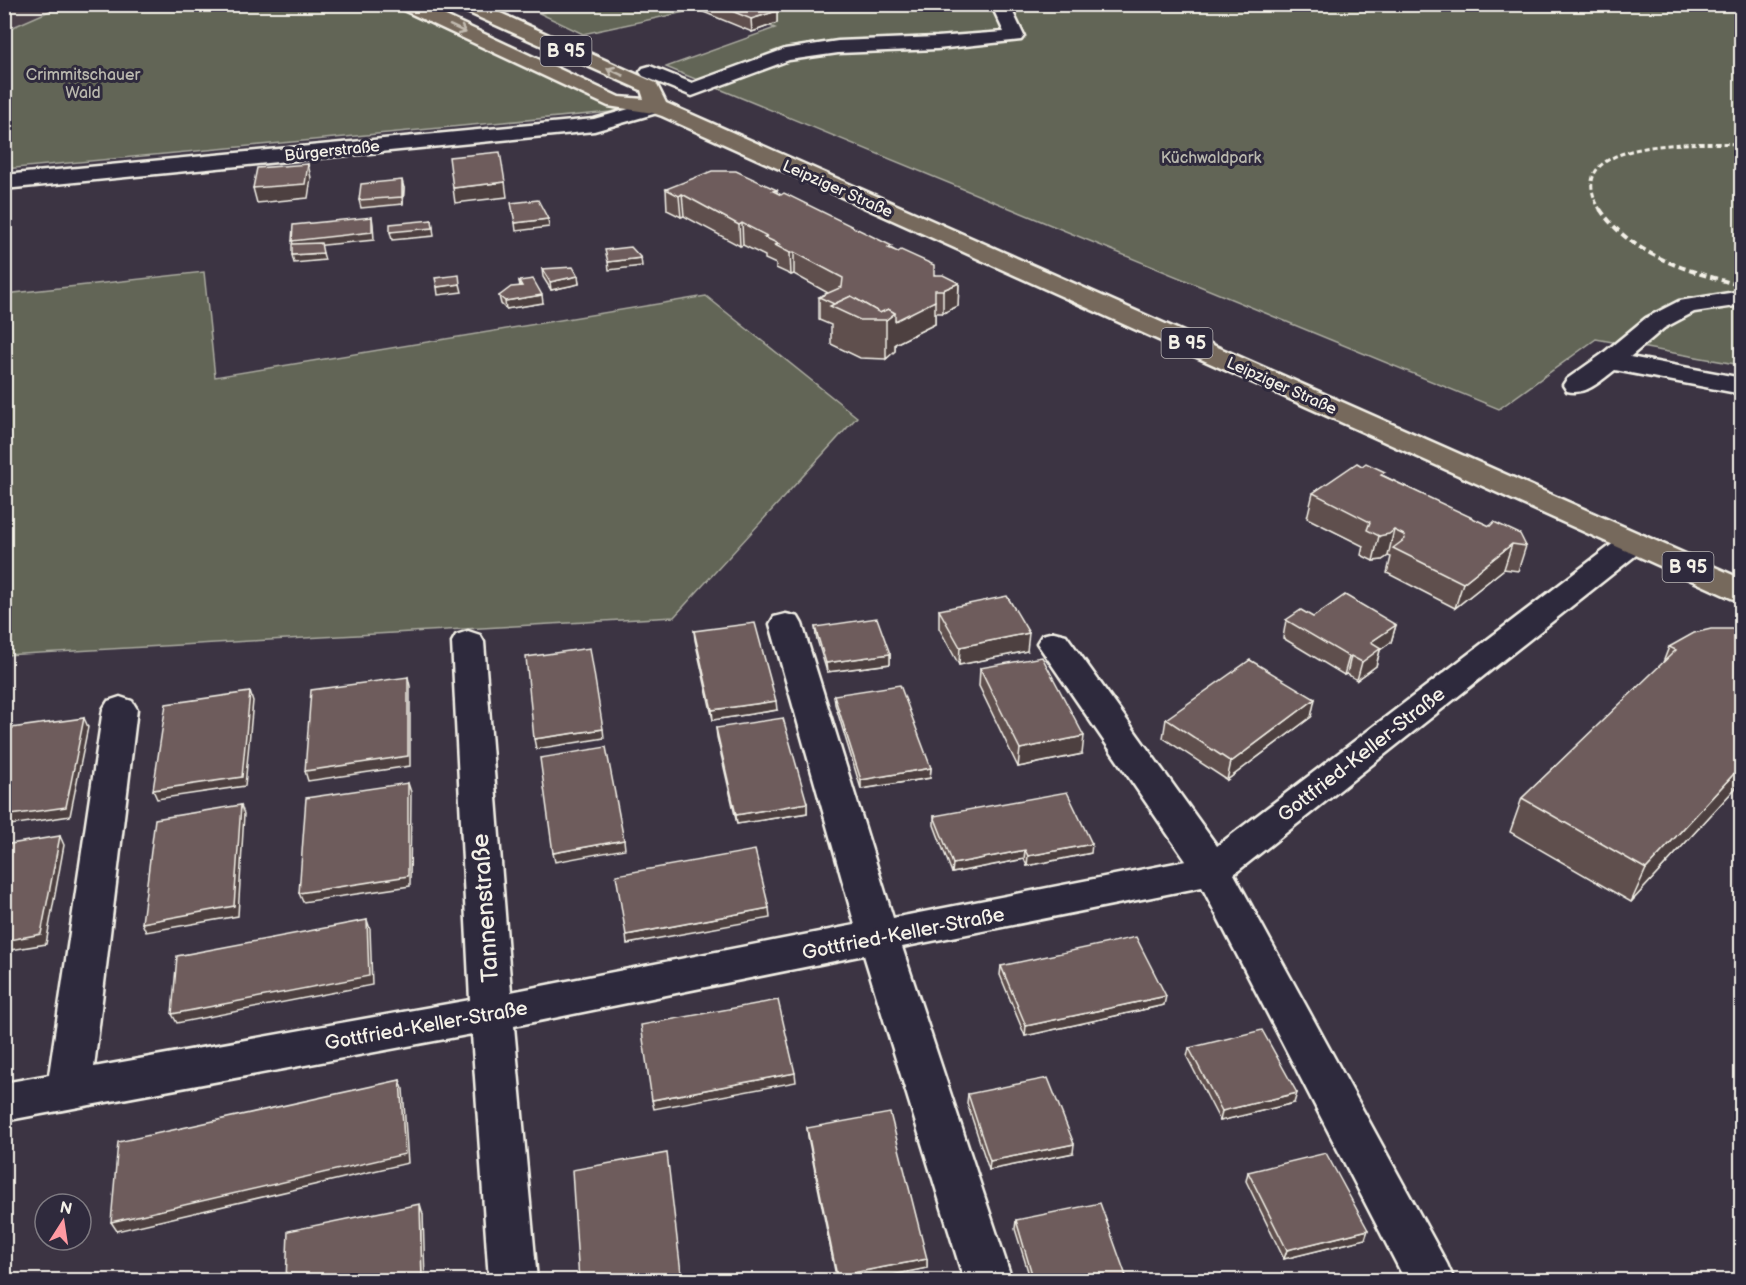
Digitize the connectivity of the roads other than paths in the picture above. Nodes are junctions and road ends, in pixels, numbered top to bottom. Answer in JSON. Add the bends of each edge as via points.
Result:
{"nodes":[{"id":1,"x":405,"y":4,"type":"edge"},
{"id":2,"x":464,"y":4,"type":"edge"},
{"id":3,"x":1000,"y":4,"type":"edge"},
{"id":4,"x":650,"y":72,"type":"dead end"},
{"id":5,"x":657,"y":107,"type":"junction"},
{"id":6,"x":4,"y":182,"type":"edge"},
{"id":7,"x":1742,"y":298,"type":"edge"},
{"id":8,"x":1610,"y":361,"type":"junction"},
{"id":9,"x":1576,"y":385,"type":"dead end"},
{"id":10,"x":1742,"y":386,"type":"edge"},
{"id":11,"x":1634,"y":542,"type":"junction"},
{"id":12,"x":1742,"y":591,"type":"edge"},
{"id":13,"x":786,"y":624,"type":"dead end"},
{"id":14,"x":468,"y":642,"type":"dead end"},
{"id":15,"x":1054,"y":643,"type":"dead end"},
{"id":16,"x":120,"y":710,"type":"dead end"},
{"id":17,"x":1213,"y":870,"type":"junction"},
{"id":18,"x":879,"y":938,"type":"junction"},
{"id":19,"x":492,"y":1013,"type":"junction"},
{"id":20,"x":69,"y":1090,"type":"junction"},
{"id":21,"x":4,"y":1102,"type":"edge"},
{"id":22,"x":513,"y":1281,"type":"edge"},
{"id":23,"x":988,"y":1281,"type":"edge"},
{"id":24,"x":1430,"y":1281,"type":"edge"}],
"edges":[{"from":1,"to":5,"type":"main road","name":"Leipziger Straße","number":"B 95","one_way":true,"via":[[615,102]]},
{"from":5,"to":2,"type":"main road","number":"B 95","one_way":true,"via":[[649,87]]},
{"from":3,"to":4,"type":"street","via":[[1015,36],[838,47],[785,55],[692,90]]},
{"from":5,"to":6,"type":"street","name":"Bürgerstraße","via":[[594,125]]},
{"from":5,"to":11,"type":"main road","name":"Leipziger Straße","number":"B 95"},
{"from":7,"to":8,"type":"street","via":[[1688,306],[1655,323]]},
{"from":8,"to":9,"type":"street"},
{"from":8,"to":10,"type":"street"},
{"from":11,"to":12,"type":"main road","name":"Leipziger Straße","number":"B 95"},
{"from":11,"to":17,"type":"street","name":"Gottfried-Keller-Straße"},
{"from":13,"to":18,"type":"street"},
{"from":14,"to":19,"type":"street","name":"Tannenstraße"},
{"from":15,"to":17,"type":"street"},
{"from":16,"to":20,"type":"street"},
{"from":17,"to":18,"type":"street","name":"Gottfried-Keller-Straße"},
{"from":17,"to":24,"type":"street"},
{"from":18,"to":19,"type":"street","name":"Gottfried-Keller-Straße"},
{"from":18,"to":23,"type":"street"},
{"from":19,"to":20,"type":"street","name":"Gottfried-Keller-Straße"},
{"from":19,"to":22,"type":"street","name":"Tannenstraße"},
{"from":20,"to":21,"type":"street","name":"Gottfried-Keller-Straße"}]}
